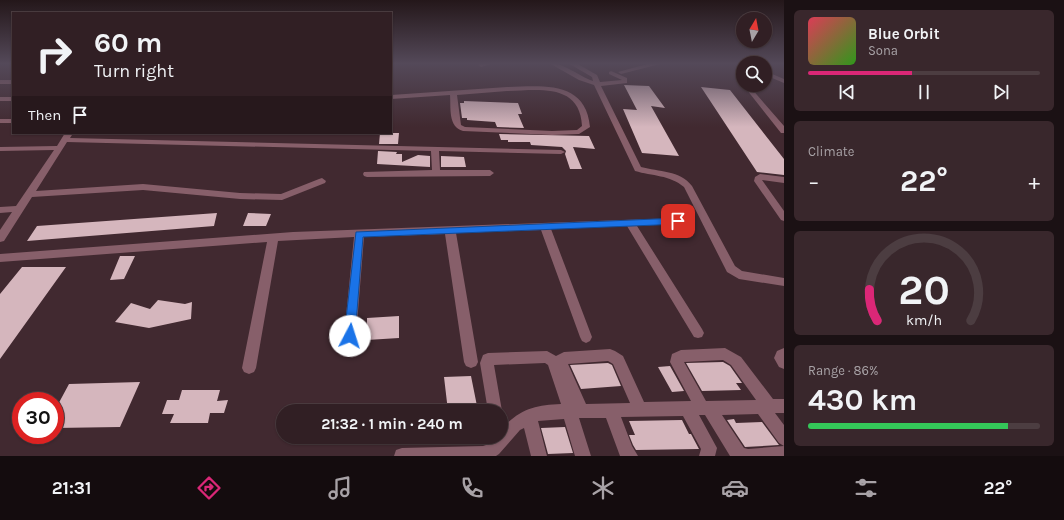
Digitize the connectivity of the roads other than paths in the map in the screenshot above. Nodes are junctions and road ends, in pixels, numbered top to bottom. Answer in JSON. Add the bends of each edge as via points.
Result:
{"nodes":[{"id":1,"x":598,"y":84,"type":"edge"},
{"id":2,"x":453,"y":92,"type":"junction"},
{"id":3,"x":751,"y":92,"type":"edge"},
{"id":4,"x":392,"y":97,"type":"edge"},
{"id":5,"x":12,"y":99,"type":"edge"},
{"id":6,"x":0,"y":104,"type":"edge"},
{"id":7,"x":784,"y":131,"type":"edge"},
{"id":8,"x":67,"y":136,"type":"edge"},
{"id":9,"x":59,"y":148,"type":"junction"},
{"id":10,"x":0,"y":149,"type":"edge"},
{"id":11,"x":435,"y":149,"type":"junction"},
{"id":12,"x":561,"y":152,"type":"dead end"},
{"id":13,"x":436,"y":173,"type":"junction"},
{"id":14,"x":490,"y":173,"type":"dead end"},
{"id":15,"x":367,"y":174,"type":"dead end"},
{"id":16,"x":784,"y":180,"type":"edge"},
{"id":17,"x":322,"y":181,"type":"dead end"},
{"id":18,"x":29,"y":194,"type":"junction"},
{"id":19,"x":19,"y":209,"type":"junction"},
{"id":20,"x":0,"y":210,"type":"edge"},
{"id":21,"x":784,"y":218,"type":"edge"},
{"id":22,"x":678,"y":221,"type":"dead end"},
{"id":23,"x":630,"y":223,"type":"junction"},
{"id":24,"x":545,"y":226,"type":"junction"},
{"id":25,"x":450,"y":230,"type":"junction"},
{"id":26,"x":359,"y":234,"type":"junction"},
{"id":27,"x":0,"y":238,"type":"edge"},
{"id":28,"x":273,"y":238,"type":"junction"},
{"id":29,"x":0,"y":258,"type":"edge"},
{"id":30,"x":784,"y":282,"type":"edge"},
{"id":31,"x":698,"y":334,"type":"dead end"},
{"id":32,"x":350,"y":336,"type":"dead end"},
{"id":33,"x":586,"y":337,"type":"dead end"},
{"id":34,"x":784,"y":354,"type":"edge"},
{"id":35,"x":471,"y":362,"type":"dead end"},
{"id":36,"x":784,"y":363,"type":"edge"},
{"id":37,"x":249,"y":368,"type":"dead end"},
{"id":38,"x":494,"y":404,"type":"edge"},
{"id":39,"x":766,"y":406,"type":"junction"},
{"id":40,"x":784,"y":406,"type":"edge"},
{"id":41,"x":699,"y":408,"type":"junction"},
{"id":42,"x":640,"y":409,"type":"junction"},
{"id":43,"x":611,"y":410,"type":"junction"},
{"id":44,"x":573,"y":411,"type":"junction"},
{"id":45,"x":529,"y":416,"type":"junction"},
{"id":46,"x":508,"y":432,"type":"edge"},
{"id":47,"x":784,"y":438,"type":"edge"},
{"id":48,"x":497,"y":444,"type":"edge"},
{"id":49,"x":784,"y":454,"type":"edge"},
{"id":50,"x":402,"y":456,"type":"edge"},
{"id":51,"x":539,"y":456,"type":"edge"},
{"id":52,"x":583,"y":456,"type":"edge"},
{"id":53,"x":630,"y":456,"type":"edge"},
{"id":54,"x":707,"y":456,"type":"edge"},
{"id":55,"x":745,"y":456,"type":"edge"},
{"id":56,"x":751,"y":456,"type":"edge"}],
"edges":[{"from":1,"to":30,"type":"street","via":[[638,169],[677,176],[688,186],[731,269],[739,275]]},
{"from":2,"to":2,"type":"street","via":[[456,122],[463,128],[552,133],[579,132],[586,127],[586,119],[576,101],[571,95],[558,90],[500,89]]},
{"from":2,"to":4,"type":"street"},
{"from":3,"to":7,"type":"street"},
{"from":5,"to":6,"type":"street"},
{"from":8,"to":9,"type":"street"},
{"from":8,"to":11,"type":"street"},
{"from":9,"to":10,"type":"street"},
{"from":9,"to":18,"type":"street"},
{"from":11,"to":12,"type":"street"},
{"from":11,"to":13,"type":"street"},
{"from":13,"to":14,"type":"street"},
{"from":13,"to":15,"type":"street"},
{"from":16,"to":21,"type":"street","via":[[760,177],[758,179]]},
{"from":17,"to":18,"type":"street","via":[[282,197],[240,196],[143,187]]},
{"from":18,"to":19,"type":"street"},
{"from":19,"to":20,"type":"street"},
{"from":19,"to":27,"type":"street"},
{"from":22,"to":23,"type":"street"},
{"from":23,"to":24,"type":"street"},
{"from":23,"to":31,"type":"street"},
{"from":24,"to":25,"type":"street"},
{"from":24,"to":33,"type":"street"},
{"from":25,"to":26,"type":"street"},
{"from":25,"to":35,"type":"street"},
{"from":26,"to":28,"type":"street"},
{"from":26,"to":32,"type":"street"},
{"from":28,"to":29,"type":"street"},
{"from":28,"to":37,"type":"street"},
{"from":34,"to":36,"type":"street","via":[[781,358]]},
{"from":38,"to":44,"type":"street","via":[[488,359],[547,357],[553,361]]},
{"from":39,"to":40,"type":"street"},
{"from":39,"to":41,"type":"street"},
{"from":39,"to":41,"type":"street","via":[[731,357],[725,354],[681,356],[677,362]]},
{"from":39,"to":47,"type":"street"},
{"from":41,"to":42,"type":"street"},
{"from":41,"to":54,"type":"street","via":[[709,448]]},
{"from":41,"to":55,"type":"street","via":[[734,450]]},
{"from":42,"to":43,"type":"street"},
{"from":42,"to":44,"type":"street","via":[[618,360],[610,355],[561,359]]},
{"from":43,"to":44,"type":"street"},
{"from":43,"to":53,"type":"street"},
{"from":44,"to":45,"type":"street","via":[[544,412]]},
{"from":44,"to":52,"type":"street"},
{"from":45,"to":46,"type":"street"},
{"from":45,"to":51,"type":"street"},
{"from":48,"to":50,"type":"street","via":[[494,449],[482,454]]},
{"from":49,"to":56,"type":"street"}]}
